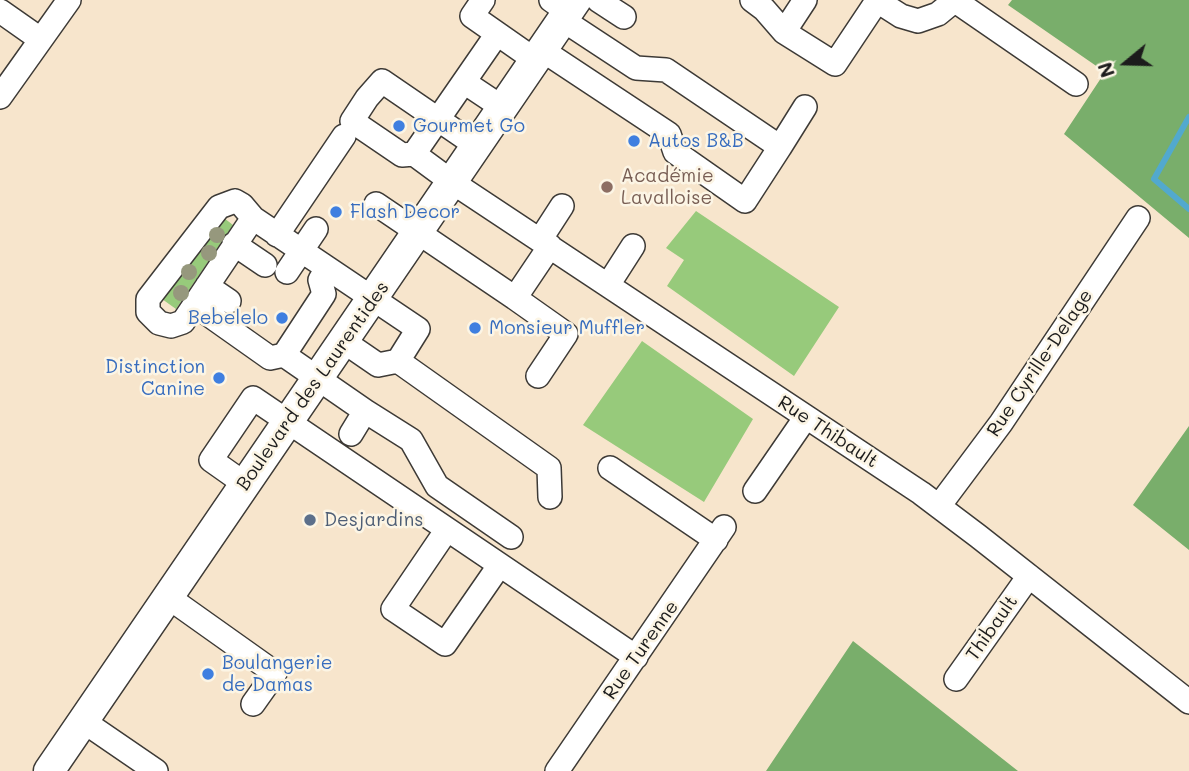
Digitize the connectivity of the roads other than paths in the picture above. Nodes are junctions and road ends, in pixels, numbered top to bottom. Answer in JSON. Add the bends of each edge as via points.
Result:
{"nodes":[{"id":1,"x":69,"y":0,"type":"edge"},
{"id":2,"x":483,"y":0,"type":"edge"},
{"id":3,"x":598,"y":0,"type":"edge"},
{"id":4,"x":752,"y":0,"type":"edge"},
{"id":5,"x":805,"y":0,"type":"edge"},
{"id":6,"x":955,"y":0,"type":"edge"},
{"id":7,"x":877,"y":1,"type":"edge"},
{"id":8,"x":565,"y":8,"type":"edge"},
{"id":9,"x":0,"y":11,"type":"edge"},
{"id":10,"x":624,"y":18,"type":"dead end"},
{"id":11,"x":784,"y":32,"type":"junction"},
{"id":12,"x":498,"y":34,"type":"junction"},
{"id":13,"x":40,"y":39,"type":"junction"},
{"id":14,"x":539,"y":55,"type":"junction"},
{"id":15,"x":464,"y":82,"type":"junction"},
{"id":16,"x":1076,"y":84,"type":"dead end"},
{"id":17,"x":0,"y":97,"type":"edge"},
{"id":18,"x":806,"y":107,"type":"dead end"},
{"id":19,"x":503,"y":108,"type":"junction"},
{"id":20,"x":438,"y":119,"type":"junction"},
{"id":21,"x":344,"y":136,"type":"dead end"},
{"id":22,"x":477,"y":146,"type":"junction"},
{"id":23,"x":780,"y":147,"type":"junction"},
{"id":24,"x":414,"y":154,"type":"junction"},
{"id":25,"x":452,"y":182,"type":"junction"},
{"id":26,"x":376,"y":204,"type":"dead end"},
{"id":27,"x":562,"y":206,"type":"dead end"},
{"id":28,"x":253,"y":218,"type":"junction"},
{"id":29,"x":1138,"y":218,"type":"dead end"},
{"id":30,"x":316,"y":229,"type":"dead end"},
{"id":31,"x":418,"y":233,"type":"junction"},
{"id":32,"x":277,"y":235,"type":"junction"},
{"id":33,"x":545,"y":243,"type":"junction"},
{"id":34,"x":234,"y":244,"type":"junction"},
{"id":35,"x":633,"y":246,"type":"dead end"},
{"id":36,"x":301,"y":251,"type":"junction"},
{"id":37,"x":327,"y":268,"type":"junction"},
{"id":38,"x":608,"y":285,"type":"junction"},
{"id":39,"x":201,"y":295,"type":"junction"},
{"id":40,"x":515,"y":298,"type":"junction"},
{"id":41,"x":373,"y":299,"type":"junction"},
{"id":42,"x":229,"y":301,"type":"dead end"},
{"id":43,"x":343,"y":341,"type":"junction"},
{"id":44,"x":284,"y":355,"type":"junction"},
{"id":45,"x":398,"y":360,"type":"junction"},
{"id":46,"x":538,"y":376,"type":"dead end"},
{"id":47,"x":317,"y":379,"type":"junction"},
{"id":48,"x":365,"y":411,"type":"junction"},
{"id":49,"x":806,"y":417,"type":"junction"},
{"id":50,"x":287,"y":423,"type":"junction"},
{"id":51,"x":351,"y":434,"type":"dead end"},
{"id":52,"x":610,"y":468,"type":"dead end"},
{"id":53,"x":245,"y":484,"type":"junction"},
{"id":54,"x":755,"y":491,"type":"dead end"},
{"id":55,"x":550,"y":497,"type":"dead end"},
{"id":56,"x":939,"y":506,"type":"junction"},
{"id":57,"x":446,"y":531,"type":"junction"},
{"id":58,"x":511,"y":537,"type":"dead end"},
{"id":59,"x":499,"y":566,"type":"junction"},
{"id":60,"x":1029,"y":576,"type":"junction"},
{"id":61,"x":168,"y":597,"type":"junction"},
{"id":62,"x":636,"y":657,"type":"junction"},
{"id":63,"x":956,"y":679,"type":"dead end"},
{"id":64,"x":1189,"y":702,"type":"edge"},
{"id":65,"x":253,"y":704,"type":"dead end"},
{"id":66,"x":83,"y":721,"type":"junction"},
{"id":67,"x":127,"y":763,"type":"edge"},
{"id":68,"x":49,"y":771,"type":"edge"},
{"id":69,"x":156,"y":771,"type":"edge"},
{"id":70,"x":557,"y":771,"type":"edge"}],
"edges":[{"from":1,"to":13,"type":"street"},
{"from":2,"to":12,"type":"street","via":[[472,16]]},
{"from":3,"to":10,"type":"street"},
{"from":4,"to":11,"type":"street"},
{"from":5,"to":11,"type":"street"},
{"from":6,"to":7,"type":"street","via":[[938,14],[918,20],[901,16]]},
{"from":6,"to":16,"type":"street"},
{"from":7,"to":11,"type":"street","via":[[835,64]]},
{"from":8,"to":14,"type":"main road","name":"Boulevard des Laurentides"},
{"from":8,"to":23,"type":"street","via":[[636,68],[666,69]]},
{"from":9,"to":13,"type":"street"},
{"from":12,"to":14,"type":"street"},
{"from":12,"to":15,"type":"street"},
{"from":13,"to":17,"type":"street"},
{"from":14,"to":19,"type":"main road","name":"Boulevard des Laurentides"},
{"from":14,"to":23,"type":"street","via":[[669,134],[675,152],[745,201]]},
{"from":15,"to":19,"type":"street"},
{"from":15,"to":20,"type":"street"},
{"from":18,"to":23,"type":"street"},
{"from":19,"to":22,"type":"main road","name":"Boulevard des Laurentides"},
{"from":20,"to":22,"type":"street"},
{"from":20,"to":24,"type":"street"},
{"from":20,"to":24,"type":"street","name":"Rue Thibault","via":[[382,81],[367,98],[352,121],[402,155]]},
{"from":21,"to":32,"type":"street"},
{"from":22,"to":25,"type":"main road","name":"Boulevard des Laurentides"},
{"from":24,"to":25,"type":"street","name":"Rue Thibault"},
{"from":25,"to":31,"type":"main road","name":"Boulevard des Laurentides"},
{"from":25,"to":33,"type":"street","name":"Rue Thibault"},
{"from":26,"to":31,"type":"street"},
{"from":27,"to":33,"type":"street"},
{"from":28,"to":32,"type":"street"},
{"from":28,"to":34,"type":"street"},
{"from":28,"to":39,"type":"street","via":[[238,202],[219,206],[153,291],[146,308],[153,319],[171,326],[183,321]]},
{"from":29,"to":56,"type":"street","name":"Rue Cyrille-Delage","via":[[1001,423]]},
{"from":30,"to":36,"type":"street"},
{"from":31,"to":40,"type":"street"},
{"from":31,"to":41,"type":"main road","name":"Boulevard des Laurentides"},
{"from":32,"to":36,"type":"street"},
{"from":33,"to":38,"type":"street","name":"Rue Thibault"},
{"from":33,"to":40,"type":"street"},
{"from":34,"to":36,"type":"street","via":[[276,268]]},
{"from":34,"to":39,"type":"street"},
{"from":35,"to":38,"type":"street"},
{"from":36,"to":37,"type":"street"},
{"from":37,"to":41,"type":"street"},
{"from":37,"to":44,"type":"street","via":[[320,280],[324,294]]},
{"from":38,"to":49,"type":"street","name":"Rue Thibault"},
{"from":39,"to":42,"type":"street"},
{"from":39,"to":44,"type":"street","via":[[270,358]]},
{"from":40,"to":46,"type":"street","via":[[566,334]]},
{"from":41,"to":43,"type":"main road","name":"Boulevard des Laurentides"},
{"from":41,"to":45,"type":"street","via":[[418,329]]},
{"from":43,"to":45,"type":"street","via":[[378,365]]},
{"from":43,"to":47,"type":"main road","name":"Boulevard des Laurentides"},
{"from":44,"to":47,"type":"street"},
{"from":45,"to":55,"type":"street","via":[[549,468]]},
{"from":47,"to":48,"type":"street"},
{"from":47,"to":50,"type":"main road","name":"Boulevard des Laurentides"},
{"from":48,"to":51,"type":"street"},
{"from":48,"to":58,"type":"street","via":[[411,440],[437,486]]},
{"from":49,"to":54,"type":"street"},
{"from":49,"to":56,"type":"street","name":"Rue Thibault"},
{"from":50,"to":53,"type":"main road","name":"Boulevard des Laurentides"},
{"from":50,"to":53,"type":"street","via":[[253,398],[211,460]]},
{"from":50,"to":57,"type":"street"},
{"from":52,"to":62,"type":"street","name":"Rue Turenne","via":[[720,534]]},
{"from":53,"to":61,"type":"main road","name":"Boulevard des Laurentides"},
{"from":56,"to":60,"type":"street","name":"Rue Thibault"},
{"from":57,"to":59,"type":"street"},
{"from":57,"to":59,"type":"street","via":[[393,609],[446,644]]},
{"from":59,"to":62,"type":"street"},
{"from":60,"to":63,"type":"street","name":"Thibault"},
{"from":60,"to":64,"type":"street","name":"Rue Thibault"},
{"from":61,"to":65,"type":"street","via":[[275,673]]},
{"from":61,"to":66,"type":"main road","name":"Boulevard des Laurentides"},
{"from":62,"to":70,"type":"street","name":"Rue Turenne"},
{"from":66,"to":67,"type":"street"},
{"from":66,"to":68,"type":"main road","name":"Boulevard des Laurentides"},
{"from":67,"to":69,"type":"street"}]}
